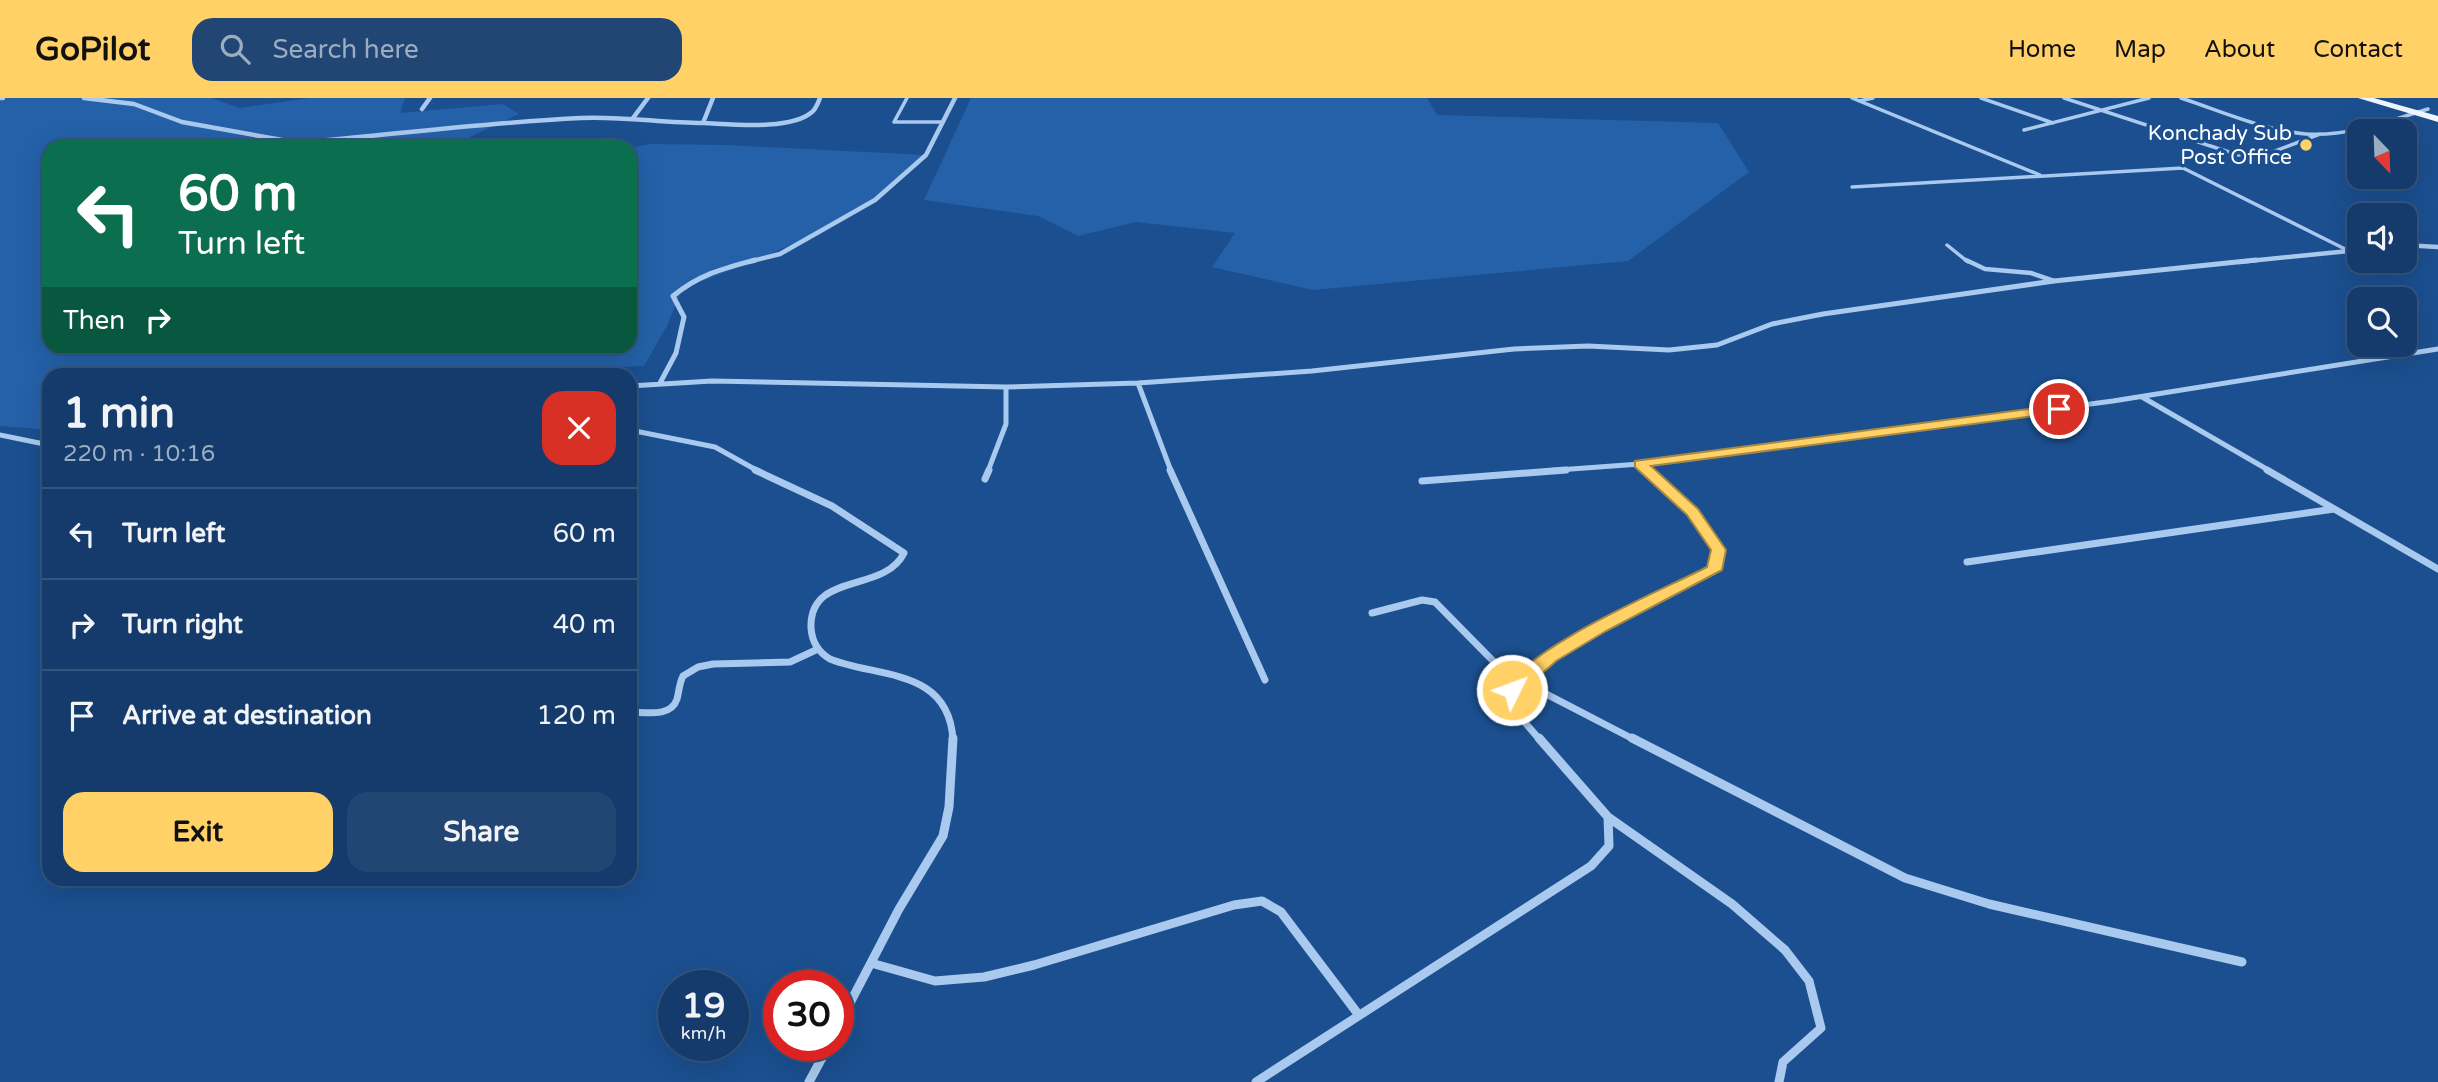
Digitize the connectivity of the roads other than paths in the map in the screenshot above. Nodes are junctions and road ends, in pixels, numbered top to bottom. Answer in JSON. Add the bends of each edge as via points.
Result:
{"nodes":[{"id":1,"x":84,"y":98,"type":"edge"},
{"id":2,"x":430,"y":98,"type":"edge"},
{"id":3,"x":648,"y":98,"type":"edge"},
{"id":4,"x":713,"y":98,"type":"edge"},
{"id":5,"x":820,"y":98,"type":"edge"},
{"id":6,"x":908,"y":98,"type":"edge"},
{"id":7,"x":955,"y":98,"type":"edge"},
{"id":8,"x":1852,"y":98,"type":"edge"},
{"id":9,"x":1873,"y":98,"type":"edge"},
{"id":10,"x":1981,"y":98,"type":"edge"},
{"id":11,"x":2064,"y":98,"type":"edge"},
{"id":12,"x":2148,"y":98,"type":"edge"},
{"id":13,"x":2181,"y":98,"type":"edge"},
{"id":14,"x":2363,"y":98,"type":"edge"},
{"id":15,"x":2389,"y":98,"type":"edge"},
{"id":16,"x":1859,"y":101,"type":"junction"},
{"id":17,"x":422,"y":109,"type":"dead end"},
{"id":18,"x":2100,"y":111,"type":"junction"},
{"id":19,"x":2433,"y":111,"type":"edge"},
{"id":20,"x":2416,"y":113,"type":"junction"},
{"id":21,"x":633,"y":117,"type":"junction"},
{"id":22,"x":2438,"y":119,"type":"edge"},
{"id":23,"x":943,"y":122,"type":"junction"},
{"id":24,"x":704,"y":123,"type":"junction"},
{"id":25,"x":2053,"y":123,"type":"junction"},
{"id":26,"x":2024,"y":130,"type":"dead end"},
{"id":27,"x":2320,"y":134,"type":"junction"},
{"id":28,"x":288,"y":140,"type":"edge"},
{"id":29,"x":330,"y":140,"type":"edge"},
{"id":30,"x":2043,"y":176,"type":"junction"},
{"id":31,"x":1853,"y":187,"type":"dead end"},
{"id":32,"x":1947,"y":245,"type":"dead end"},
{"id":33,"x":2417,"y":246,"type":"edge"},
{"id":34,"x":2438,"y":247,"type":"edge"},
{"id":35,"x":2347,"y":250,"type":"edge"},
{"id":36,"x":2347,"y":251,"type":"edge"},
{"id":37,"x":2054,"y":281,"type":"junction"},
{"id":38,"x":2438,"y":349,"type":"edge"},
{"id":39,"x":660,"y":383,"type":"junction"},
{"id":40,"x":1138,"y":383,"type":"junction"},
{"id":41,"x":637,"y":385,"type":"edge"},
{"id":42,"x":1006,"y":387,"type":"junction"},
{"id":43,"x":2141,"y":397,"type":"junction"},
{"id":44,"x":637,"y":431,"type":"edge"},
{"id":45,"x":0,"y":435,"type":"edge"},
{"id":46,"x":42,"y":444,"type":"edge"},
{"id":47,"x":1640,"y":464,"type":"junction"},
{"id":48,"x":985,"y":479,"type":"dead end"},
{"id":49,"x":1422,"y":481,"type":"dead end"},
{"id":50,"x":2334,"y":509,"type":"junction"},
{"id":51,"x":1967,"y":562,"type":"dead end"},
{"id":52,"x":2438,"y":569,"type":"edge"},
{"id":53,"x":1372,"y":613,"type":"dead end"},
{"id":54,"x":818,"y":649,"type":"junction"},
{"id":55,"x":1265,"y":680,"type":"dead end"},
{"id":56,"x":1521,"y":681,"type":"junction"},
{"id":57,"x":637,"y":712,"type":"edge"},
{"id":58,"x":1608,"y":817,"type":"junction"},
{"id":59,"x":2242,"y":962,"type":"dead end"},
{"id":60,"x":872,"y":963,"type":"junction"},
{"id":61,"x":854,"y":997,"type":"edge"},
{"id":62,"x":1357,"y":1014,"type":"junction"},
{"id":63,"x":820,"y":1061,"type":"edge"},
{"id":64,"x":809,"y":1082,"type":"edge"},
{"id":65,"x":1256,"y":1082,"type":"edge"},
{"id":66,"x":1779,"y":1082,"type":"edge"}],
"edges":[{"from":1,"to":28,"type":"street","via":[[134,104],[182,121]]},
{"from":2,"to":17,"type":"street"},
{"from":3,"to":21,"type":"street"},
{"from":4,"to":24,"type":"street"},
{"from":5,"to":24,"type":"street","via":[[810,114],[799,118]]},
{"from":6,"to":23,"type":"lane","via":[[894,122]]},
{"from":7,"to":23,"type":"street"},
{"from":8,"to":16,"type":"lane"},
{"from":9,"to":16,"type":"lane"},
{"from":10,"to":25,"type":"lane"},
{"from":11,"to":18,"type":"lane"},
{"from":12,"to":18,"type":"lane"},
{"from":13,"to":27,"type":"lane","via":[[2260,123]]},
{"from":14,"to":20,"type":"main road"},
{"from":15,"to":19,"type":"main road"},
{"from":16,"to":30,"type":"lane"},
{"from":18,"to":25,"type":"lane"},
{"from":18,"to":27,"type":"lane","via":[[2245,156],[2293,146]]},
{"from":19,"to":20,"type":"lane"},
{"from":20,"to":22,"type":"main road"},
{"from":20,"to":27,"type":"lane","via":[[2362,129]]},
{"from":21,"to":24,"type":"street","via":[[656,123]]},
{"from":21,"to":29,"type":"street"},
{"from":23,"to":39,"type":"street","via":[[926,156],[875,200],[780,254],[711,272],[673,296],[684,317],[676,353]]},
{"from":25,"to":26,"type":"lane"},
{"from":30,"to":31,"type":"lane"},
{"from":30,"to":35,"type":"lane","via":[[2183,168]]},
{"from":32,"to":37,"type":"lane","via":[[1982,270],[2029,271]]},
{"from":33,"to":34,"type":"street"},
{"from":36,"to":37,"type":"street"},
{"from":37,"to":40,"type":"street","via":[[1823,314],[1772,324],[1717,345],[1514,349],[1312,371]]},
{"from":38,"to":43,"type":"street"},
{"from":39,"to":41,"type":"street"},
{"from":39,"to":42,"type":"street"},
{"from":40,"to":42,"type":"street"},
{"from":40,"to":55,"type":"street","via":[[1161,452]]},
{"from":42,"to":48,"type":"street","via":[[1006,424]]},
{"from":43,"to":47,"type":"street"},
{"from":43,"to":50,"type":"street"},
{"from":44,"to":54,"type":"street","via":[[715,446],[832,506],[904,553],[894,570],[820,597],[811,617]]},
{"from":45,"to":46,"type":"street"},
{"from":47,"to":49,"type":"street"},
{"from":47,"to":56,"type":"street","via":[[1692,512],[1718,550],[1714,570],[1601,627],[1550,657]]},
{"from":50,"to":51,"type":"street"},
{"from":50,"to":52,"type":"street"},
{"from":53,"to":56,"type":"street","via":[[1422,600],[1436,602],[1498,666]]},
{"from":54,"to":57,"type":"street","via":[[793,664],[721,664],[686,670],[672,708]]},
{"from":54,"to":60,"type":"street","via":[[838,662],[914,681],[948,711],[954,731],[943,835]]},
{"from":56,"to":58,"type":"street","via":[[1512,690],[1515,711]]},
{"from":56,"to":59,"type":"street","via":[[1905,878],[1989,905]]},
{"from":58,"to":62,"type":"street","via":[[1609,846],[1591,866]]},
{"from":58,"to":66,"type":"street","via":[[1732,904],[1785,950],[1809,981],[1821,1028],[1783,1062]]},
{"from":60,"to":61,"type":"street"},
{"from":60,"to":62,"type":"street","via":[[935,981],[984,977],[1234,905],[1262,901],[1281,912]]},
{"from":62,"to":65,"type":"street"},
{"from":63,"to":64,"type":"street"}]}
